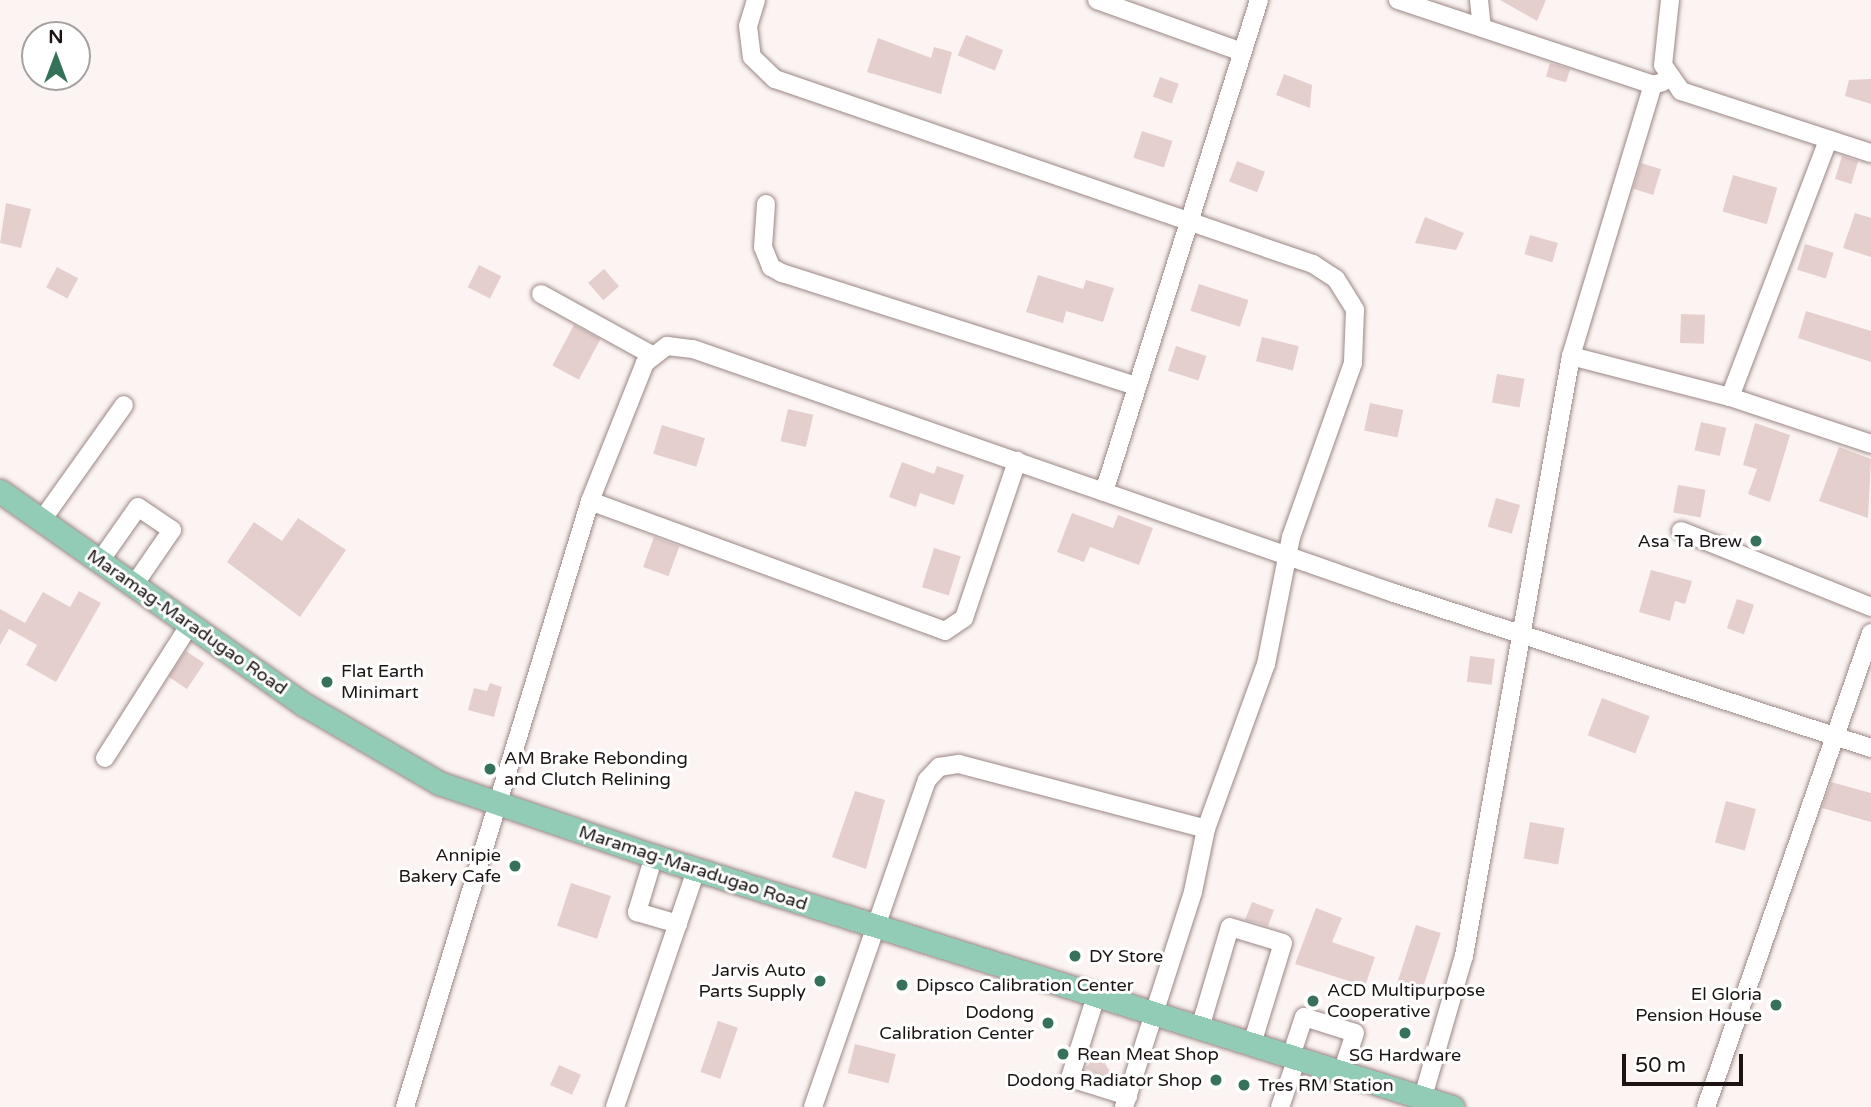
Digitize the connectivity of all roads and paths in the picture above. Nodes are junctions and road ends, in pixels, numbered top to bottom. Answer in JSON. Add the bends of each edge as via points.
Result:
{"nodes":[{"id":1,"x":756,"y":0,"type":"edge"},
{"id":2,"x":1097,"y":0,"type":"edge"},
{"id":3,"x":1259,"y":0,"type":"edge"},
{"id":4,"x":1398,"y":0,"type":"edge"},
{"id":5,"x":1479,"y":0,"type":"edge"},
{"id":6,"x":1670,"y":0,"type":"edge"},
{"id":7,"x":1482,"y":28,"type":"junction"},
{"id":8,"x":1242,"y":52,"type":"junction"},
{"id":9,"x":1661,"y":83,"type":"junction"},
{"id":10,"x":1828,"y":141,"type":"junction"},
{"id":11,"x":1871,"y":153,"type":"edge"},
{"id":12,"x":765,"y":204,"type":"dead end"},
{"id":13,"x":1186,"y":219,"type":"junction"},
{"id":14,"x":541,"y":294,"type":"dead end"},
{"id":15,"x":650,"y":354,"type":"junction"},
{"id":16,"x":1571,"y":356,"type":"junction"},
{"id":17,"x":1133,"y":385,"type":"junction"},
{"id":18,"x":1730,"y":397,"type":"junction"},
{"id":19,"x":124,"y":405,"type":"dead end"},
{"id":20,"x":1871,"y":444,"type":"edge"},
{"id":21,"x":1017,"y":461,"type":"junction"},
{"id":22,"x":0,"y":491,"type":"edge"},
{"id":23,"x":1104,"y":492,"type":"junction"},
{"id":24,"x":590,"y":501,"type":"junction"},
{"id":25,"x":42,"y":520,"type":"junction"},
{"id":26,"x":1681,"y":531,"type":"dead end"},
{"id":27,"x":1286,"y":555,"type":"junction"},
{"id":28,"x":100,"y":561,"type":"junction"},
{"id":29,"x":134,"y":585,"type":"junction"},
{"id":30,"x":1871,"y":607,"type":"edge"},
{"id":31,"x":190,"y":624,"type":"junction"},
{"id":32,"x":1871,"y":633,"type":"edge"},
{"id":33,"x":1521,"y":636,"type":"junction"},
{"id":34,"x":1837,"y":736,"type":"junction"},
{"id":35,"x":1871,"y":748,"type":"edge"},
{"id":36,"x":105,"y":758,"type":"dead end"},
{"id":37,"x":496,"y":805,"type":"junction"},
{"id":38,"x":1206,"y":829,"type":"junction"},
{"id":39,"x":654,"y":856,"type":"junction"},
{"id":40,"x":696,"y":870,"type":"junction"},
{"id":41,"x":678,"y":923,"type":"junction"},
{"id":42,"x":878,"y":928,"type":"junction"},
{"id":43,"x":1096,"y":996,"type":"junction"},
{"id":44,"x":1157,"y":1014,"type":"junction"},
{"id":45,"x":1199,"y":1028,"type":"junction"},
{"id":46,"x":1252,"y":1044,"type":"junction"},
{"id":47,"x":1294,"y":1057,"type":"junction"},
{"id":48,"x":1342,"y":1072,"type":"junction"},
{"id":49,"x":1126,"y":1102,"type":"edge"},
{"id":50,"x":1420,"y":1102,"type":"edge"},
{"id":51,"x":405,"y":1107,"type":"edge"},
{"id":52,"x":615,"y":1107,"type":"edge"},
{"id":53,"x":813,"y":1107,"type":"edge"},
{"id":54,"x":1280,"y":1107,"type":"edge"},
{"id":55,"x":1452,"y":1107,"type":"edge"},
{"id":56,"x":1706,"y":1107,"type":"edge"}],
"edges":[{"from":1,"to":13,"type":"street","via":[[748,26],[750,49],[763,72],[775,79]]},
{"from":2,"to":8,"type":"street"},
{"from":3,"to":8,"type":"street"},
{"from":4,"to":7,"type":"street"},
{"from":5,"to":7,"type":"street"},
{"from":6,"to":9,"type":"street"},
{"from":7,"to":9,"type":"street"},
{"from":8,"to":13,"type":"street"},
{"from":9,"to":10,"type":"street"},
{"from":9,"to":16,"type":"street"},
{"from":10,"to":11,"type":"street"},
{"from":10,"to":18,"type":"street"},
{"from":12,"to":17,"type":"street","via":[[763,247],[771,267],[782,273]]},
{"from":13,"to":17,"type":"street"},
{"from":13,"to":27,"type":"street","via":[[1327,272],[1355,310],[1353,363]]},
{"from":14,"to":15,"type":"street"},
{"from":15,"to":21,"type":"street","via":[[667,346],[693,349]]},
{"from":15,"to":24,"type":"street"},
{"from":16,"to":18,"type":"street"},
{"from":16,"to":33,"type":"street"},
{"from":17,"to":23,"type":"street"},
{"from":18,"to":20,"type":"street"},
{"from":19,"to":25,"type":"street"},
{"from":21,"to":23,"type":"street"},
{"from":21,"to":24,"type":"street","via":[[964,618],[945,631]]},
{"from":22,"to":25,"type":"main road","name":"Maramag-Maradugao Road"},
{"from":23,"to":27,"type":"street"},
{"from":24,"to":37,"type":"street","via":[[526,700],[514,763]]},
{"from":25,"to":28,"type":"main road","name":"Maramag-Maradugao Road"},
{"from":26,"to":30,"type":"street"},
{"from":27,"to":33,"type":"street"},
{"from":27,"to":38,"type":"street","via":[[1266,664]]},
{"from":28,"to":29,"type":"main road","name":"Maramag-Maradugao Road"},
{"from":28,"to":29,"type":"street","via":[[138,507],[172,530]]},
{"from":29,"to":31,"type":"main road","name":"Maramag-Maradugao Road"},
{"from":31,"to":36,"type":"street"},
{"from":31,"to":37,"type":"main road","name":"Maramag-Maradugao Road","via":[[393,760]]},
{"from":32,"to":34,"type":"street"},
{"from":33,"to":34,"type":"street"},
{"from":33,"to":50,"type":"street","via":[[1464,956]]},
{"from":34,"to":35,"type":"street"},
{"from":34,"to":56,"type":"street"},
{"from":37,"to":39,"type":"main road","name":"Maramag-Maradugao Road"},
{"from":37,"to":51,"type":"street"},
{"from":38,"to":42,"type":"street","via":[[959,764],[939,767],[927,780]]},
{"from":38,"to":44,"type":"street"},
{"from":39,"to":40,"type":"main road","name":"Maramag-Maradugao Road"},
{"from":39,"to":41,"type":"street","via":[[637,912]]},
{"from":40,"to":41,"type":"street"},
{"from":40,"to":42,"type":"main road","name":"Maramag-Maradugao Road"},
{"from":41,"to":52,"type":"street"},
{"from":42,"to":43,"type":"main road","name":"Maramag-Maradugao Road"},
{"from":42,"to":53,"type":"street"},
{"from":43,"to":44,"type":"main road","name":"Maramag-Maradugao Road"},
{"from":43,"to":49,"type":"street","via":[[1070,1078]]},
{"from":44,"to":45,"type":"main road","name":"Maramag-Maradugao Road"},
{"from":44,"to":49,"type":"street"},
{"from":45,"to":46,"type":"main road","name":"Maramag-Maradugao Road"},
{"from":45,"to":46,"type":"street","via":[[1230,927],[1283,943]]},
{"from":46,"to":47,"type":"main road","name":"Maramag-Maradugao Road"},
{"from":47,"to":48,"type":"main road","name":"Maramag-Maradugao Road"},
{"from":47,"to":48,"type":"street","via":[[1304,1017],[1355,1033]]},
{"from":47,"to":54,"type":"street"},
{"from":48,"to":50,"type":"main road","name":"Maramag-Maradugao Road"},
{"from":50,"to":55,"type":"main road","name":"Maramag-Maradugao Road"}]}
